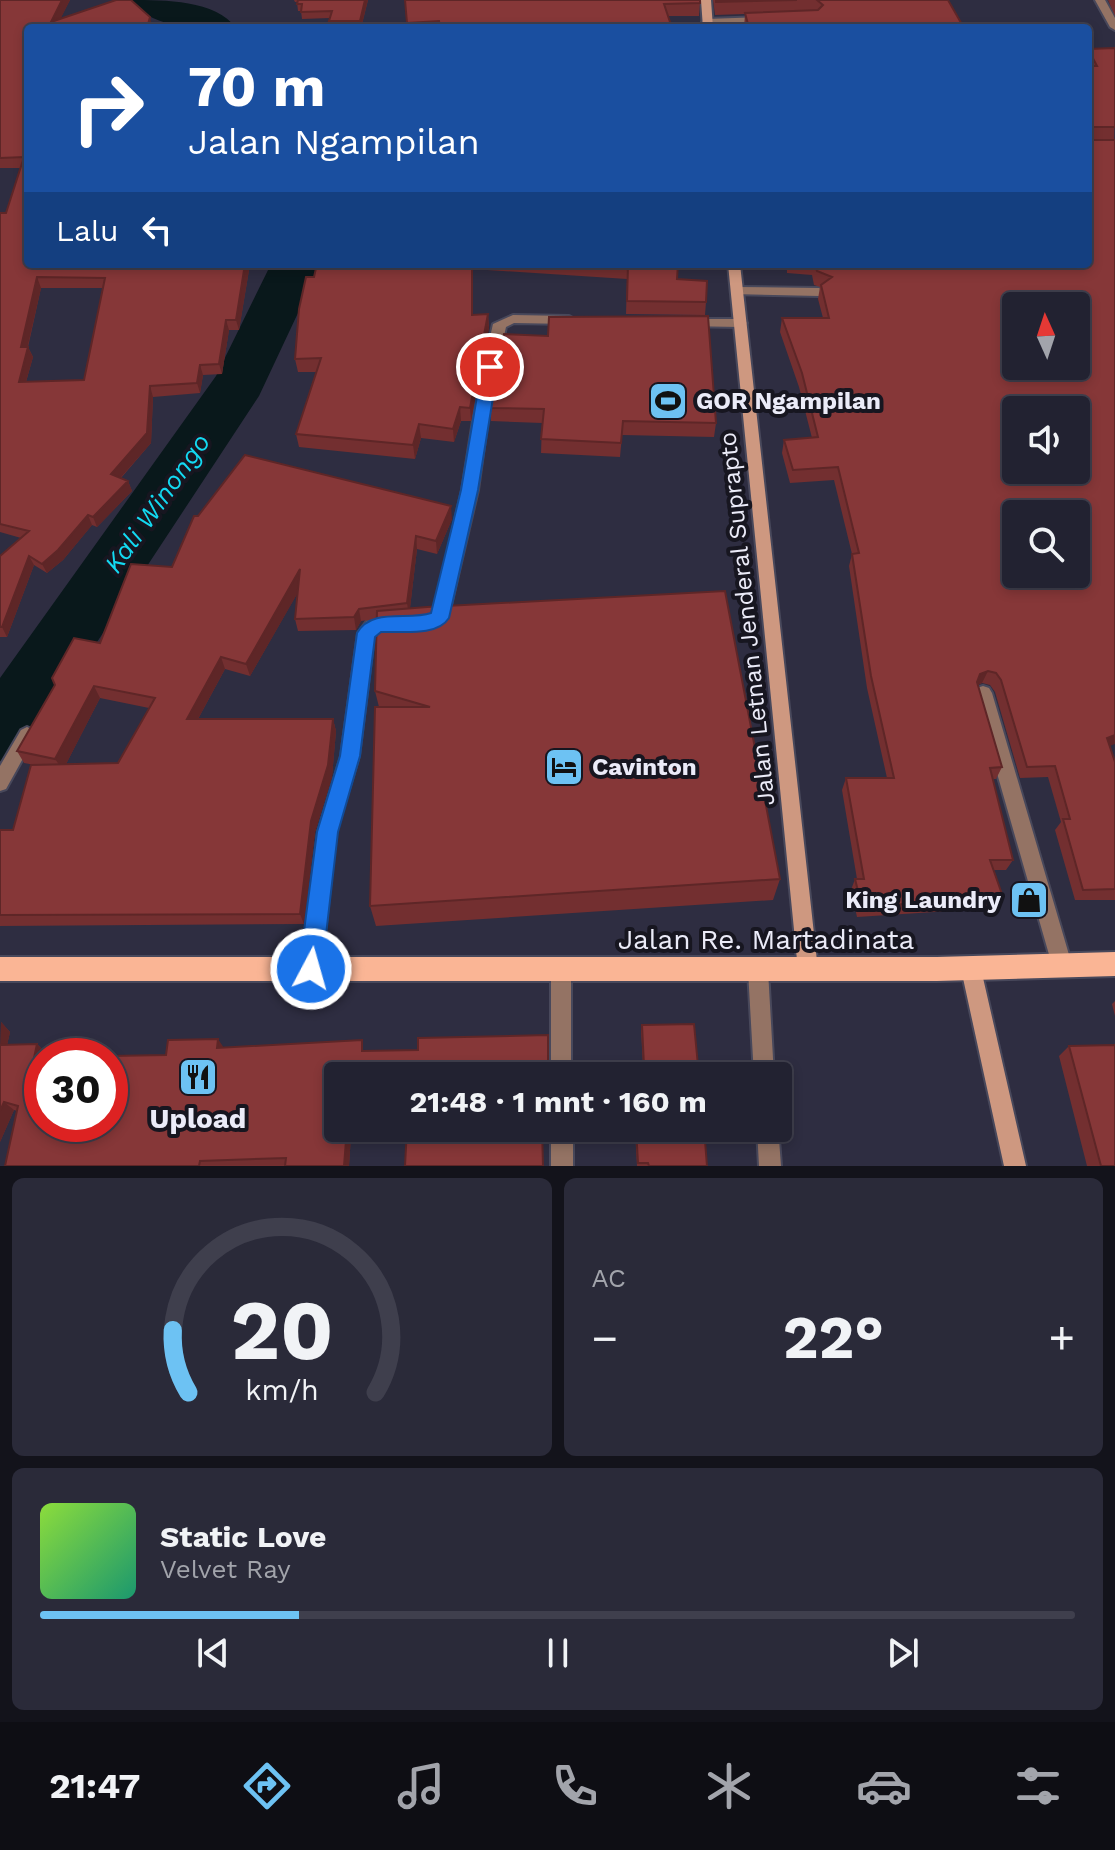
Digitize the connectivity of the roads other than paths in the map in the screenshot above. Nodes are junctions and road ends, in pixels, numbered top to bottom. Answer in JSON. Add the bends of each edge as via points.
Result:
{"nodes":[{"id":1,"x":706,"y":0,"type":"edge"},
{"id":2,"x":1100,"y":0,"type":"edge"},
{"id":3,"x":768,"y":20,"type":"edge"},
{"id":4,"x":708,"y":24,"type":"edge"},
{"id":5,"x":720,"y":24,"type":"edge"},
{"id":6,"x":1115,"y":27,"type":"edge"},
{"id":7,"x":734,"y":268,"type":"edge"},
{"id":8,"x":737,"y":291,"type":"junction"},
{"id":9,"x":819,"y":292,"type":"edge"},
{"id":10,"x":589,"y":320,"type":"edge"},
{"id":11,"x":676,"y":322,"type":"edge"},
{"id":12,"x":740,"y":323,"type":"junction"},
{"id":13,"x":983,"y":693,"type":"edge"},
{"id":14,"x":35,"y":721,"type":"edge"},
{"id":15,"x":0,"y":783,"type":"edge"},
{"id":16,"x":1115,"y":964,"type":"edge"},
{"id":17,"x":1062,"y":965,"type":"junction"},
{"id":18,"x":0,"y":969,"type":"edge"},
{"id":19,"x":311,"y":969,"type":"junction"},
{"id":20,"x":561,"y":969,"type":"junction"},
{"id":21,"x":971,"y":969,"type":"junction"},
{"id":22,"x":758,"y":970,"type":"junction"},
{"id":23,"x":808,"y":970,"type":"junction"},
{"id":24,"x":561,"y":1062,"type":"edge"},
{"id":25,"x":763,"y":1062,"type":"edge"},
{"id":26,"x":562,"y":1142,"type":"edge"},
{"id":27,"x":769,"y":1142,"type":"edge"},
{"id":28,"x":562,"y":1166,"type":"edge"},
{"id":29,"x":770,"y":1166,"type":"edge"},
{"id":30,"x":1015,"y":1166,"type":"edge"}],
"edges":[{"from":1,"to":4,"type":"main road"},
{"from":2,"to":6,"type":"street"},
{"from":3,"to":5,"type":"lane"},
{"from":7,"to":8,"type":"main road","name":"Jalan Letnan Jenderal Suprapto"},
{"from":8,"to":9,"type":"street"},
{"from":8,"to":12,"type":"main road","name":"Jalan Letnan Jenderal Suprapto"},
{"from":10,"to":19,"type":"street","via":[[513,319],[500,324],[470,490],[439,618],[378,625],[366,633],[350,756],[327,832]]},
{"from":11,"to":12,"type":"street"},
{"from":12,"to":23,"type":"main road","name":"Jalan Letnan Jenderal Suprapto"},
{"from":13,"to":17,"type":"street"},
{"from":14,"to":15,"type":"street"},
{"from":16,"to":17,"type":"main road","name":"Jalan Re. Martadinata"},
{"from":17,"to":21,"type":"main road","name":"Jalan Re. Martadinata"},
{"from":18,"to":19,"type":"main road","name":"Jalan Re. Martadinata"},
{"from":19,"to":20,"type":"main road","name":"Jalan Re. Martadinata"},
{"from":20,"to":22,"type":"main road","name":"Jalan Re. Martadinata"},
{"from":20,"to":24,"type":"street"},
{"from":21,"to":23,"type":"main road","name":"Jalan Re. Martadinata"},
{"from":21,"to":30,"type":"main road"},
{"from":22,"to":23,"type":"main road","name":"Jalan Re. Martadinata"},
{"from":22,"to":25,"type":"street"},
{"from":26,"to":28,"type":"street"},
{"from":27,"to":29,"type":"street"}]}
